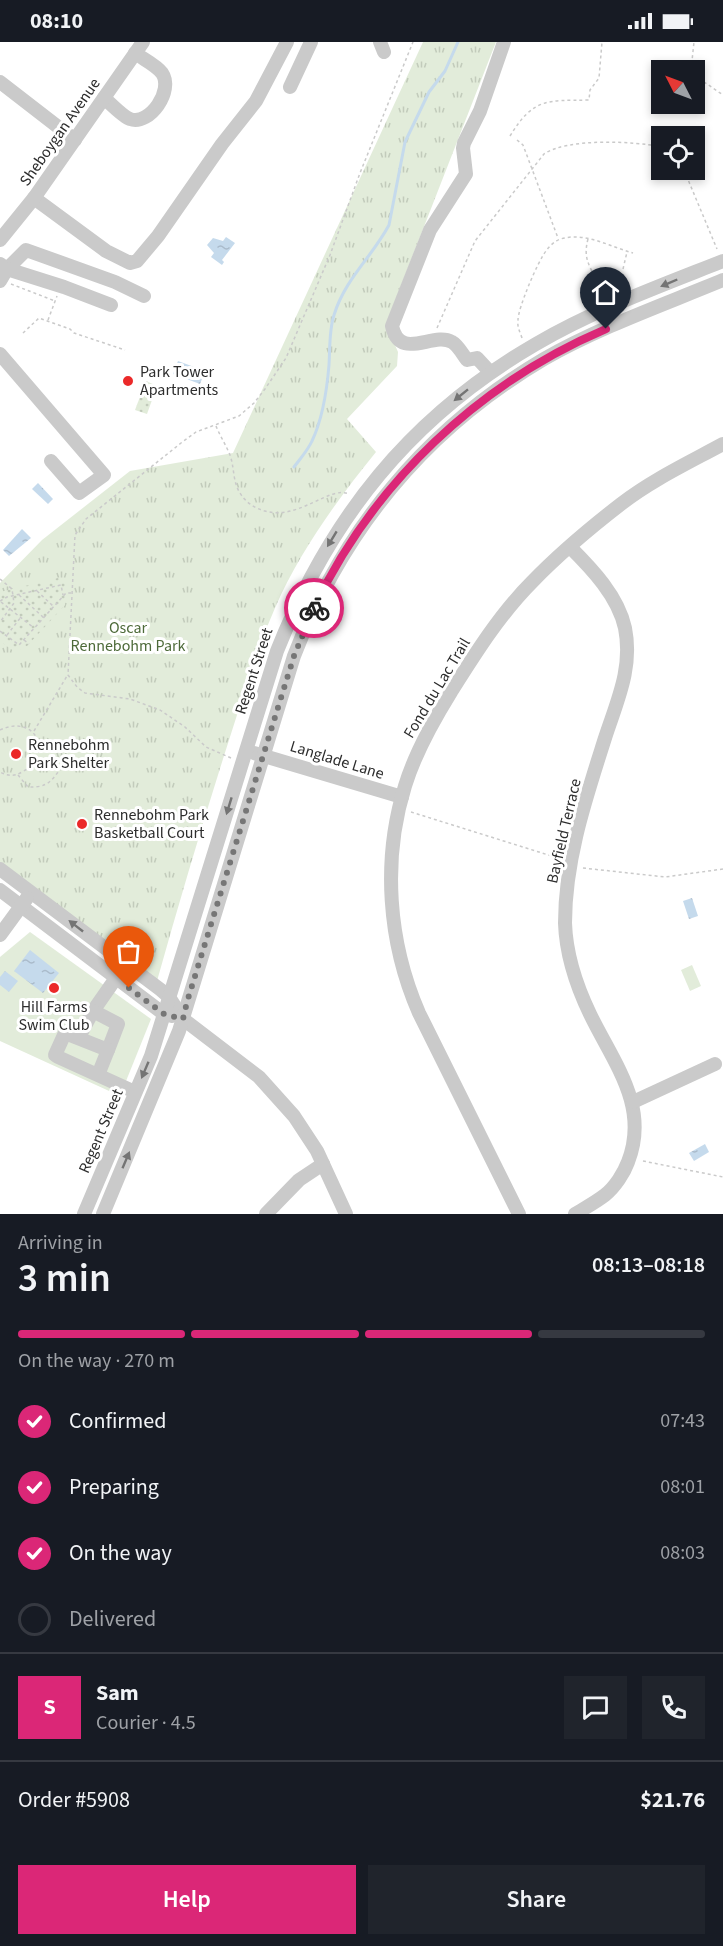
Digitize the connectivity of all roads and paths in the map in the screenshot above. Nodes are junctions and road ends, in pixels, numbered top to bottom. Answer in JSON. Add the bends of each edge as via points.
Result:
{"nodes":[{"id":1,"x":287,"y":42,"type":"edge"},
{"id":2,"x":311,"y":42,"type":"edge"},
{"id":3,"x":413,"y":42,"type":"edge"},
{"id":4,"x":504,"y":42,"type":"edge"},
{"id":5,"x":602,"y":42,"type":"edge"},
{"id":6,"x":694,"y":42,"type":"edge"},
{"id":7,"x":139,"y":48,"type":"edge"},
{"id":8,"x":693,"y":60,"type":"edge"},
{"id":9,"x":0,"y":82,"type":"edge"},
{"id":10,"x":705,"y":83,"type":"edge"},
{"id":11,"x":291,"y":87,"type":"dead end"},
{"id":12,"x":723,"y":95,"type":"edge"},
{"id":13,"x":104,"y":98,"type":"junction"},
{"id":14,"x":510,"y":136,"type":"dead end"},
{"id":15,"x":75,"y":140,"type":"junction"},
{"id":16,"x":517,"y":140,"type":"dead end"},
{"id":17,"x":651,"y":145,"type":"edge"},
{"id":18,"x":531,"y":169,"type":"junction"},
{"id":19,"x":688,"y":180,"type":"edge"},
{"id":20,"x":34,"y":198,"type":"junction"},
{"id":21,"x":588,"y":238,"type":"junction"},
{"id":22,"x":558,"y":239,"type":"junction"},
{"id":23,"x":0,"y":240,"type":"edge"},
{"id":24,"x":627,"y":251,"type":"junction"},
{"id":25,"x":633,"y":253,"type":"dead end"},
{"id":26,"x":721,"y":257,"type":"edge"},
{"id":27,"x":623,"y":269,"type":"dead end"},
{"id":28,"x":2,"y":273,"type":"edge"},
{"id":29,"x":723,"y":280,"type":"edge"},
{"id":30,"x":597,"y":281,"type":"dead end"},
{"id":31,"x":61,"y":286,"type":"junction"},
{"id":32,"x":144,"y":296,"type":"dead end"},
{"id":33,"x":55,"y":300,"type":"junction"},
{"id":34,"x":111,"y":305,"type":"dead end"},
{"id":35,"x":47,"y":321,"type":"junction"},
{"id":36,"x":23,"y":333,"type":"dead end"},
{"id":37,"x":430,"y":342,"type":"junction"},
{"id":38,"x":523,"y":342,"type":"dead end"},
{"id":39,"x":125,"y":350,"type":"dead end"},
{"id":40,"x":0,"y":354,"type":"edge"},
{"id":41,"x":490,"y":372,"type":"junction"},
{"id":42,"x":216,"y":426,"type":"junction"},
{"id":43,"x":723,"y":444,"type":"edge"},
{"id":44,"x":51,"y":461,"type":"dead end"},
{"id":45,"x":352,"y":496,"type":"dead end"},
{"id":46,"x":570,"y":547,"type":"junction"},
{"id":47,"x":0,"y":579,"type":"edge"},
{"id":48,"x":37,"y":590,"type":"junction"},
{"id":49,"x":72,"y":593,"type":"junction"},
{"id":50,"x":19,"y":594,"type":"junction"},
{"id":51,"x":13,"y":595,"type":"junction"},
{"id":52,"x":63,"y":596,"type":"junction"},
{"id":53,"x":0,"y":601,"type":"edge"},
{"id":54,"x":54,"y":607,"type":"junction"},
{"id":55,"x":10,"y":609,"type":"junction"},
{"id":56,"x":21,"y":617,"type":"junction"},
{"id":57,"x":44,"y":618,"type":"junction"},
{"id":58,"x":0,"y":622,"type":"edge"},
{"id":59,"x":34,"y":628,"type":"junction"},
{"id":60,"x":0,"y":631,"type":"edge"},
{"id":61,"x":6,"y":636,"type":"junction"},
{"id":62,"x":24,"y":640,"type":"junction"},
{"id":63,"x":29,"y":644,"type":"dead end"},
{"id":64,"x":68,"y":675,"type":"junction"},
{"id":65,"x":0,"y":730,"type":"edge"},
{"id":66,"x":33,"y":732,"type":"junction"},
{"id":67,"x":247,"y":750,"type":"junction"},
{"id":68,"x":263,"y":756,"type":"junction"},
{"id":69,"x":235,"y":759,"type":"dead end"},
{"id":70,"x":75,"y":761,"type":"dead end"},
{"id":71,"x":0,"y":772,"type":"edge"},
{"id":72,"x":18,"y":774,"type":"junction"},
{"id":73,"x":402,"y":797,"type":"junction"},
{"id":74,"x":412,"y":812,"type":"dead end"},
{"id":75,"x":559,"y":859,"type":"dead end"},
{"id":76,"x":0,"y":868,"type":"edge"},
{"id":77,"x":582,"y":868,"type":"dead end"},
{"id":78,"x":723,"y":868,"type":"edge"},
{"id":79,"x":0,"y":890,"type":"edge"},
{"id":80,"x":31,"y":892,"type":"junction"},
{"id":81,"x":21,"y":906,"type":"junction"},
{"id":82,"x":0,"y":935,"type":"edge"},
{"id":83,"x":116,"y":978,"type":"junction"},
{"id":84,"x":169,"y":998,"type":"junction"},
{"id":85,"x":93,"y":1011,"type":"junction"},
{"id":86,"x":164,"y":1014,"type":"junction"},
{"id":87,"x":183,"y":1019,"type":"junction"},
{"id":88,"x":79,"y":1037,"type":"junction"},
{"id":89,"x":108,"y":1050,"type":"junction"},
{"id":90,"x":715,"y":1064,"type":"dead end"},
{"id":91,"x":98,"y":1076,"type":"junction"},
{"id":92,"x":135,"y":1092,"type":"junction"},
{"id":93,"x":633,"y":1102,"type":"junction"},
{"id":94,"x":643,"y":1161,"type":"dead end"},
{"id":95,"x":323,"y":1164,"type":"junction"},
{"id":96,"x":723,"y":1177,"type":"edge"},
{"id":97,"x":84,"y":1214,"type":"edge"},
{"id":98,"x":103,"y":1214,"type":"edge"},
{"id":99,"x":266,"y":1214,"type":"edge"},
{"id":100,"x":346,"y":1214,"type":"edge"},
{"id":101,"x":519,"y":1214,"type":"edge"},
{"id":102,"x":575,"y":1214,"type":"edge"}],
"edges":[{"from":1,"to":20,"type":"street","via":[[256,101],[137,261],[130,263],[112,254]]},
{"from":2,"to":11,"type":"street"},
{"from":3,"to":42,"type":"path","via":[[330,255],[285,358],[254,403],[239,416]]},
{"from":4,"to":37,"type":"street","via":[[480,111],[464,143],[466,174],[430,230],[392,326],[401,342]]},
{"from":5,"to":14,"type":"path","via":[[599,78],[590,90],[589,100],[556,100],[538,105]]},
{"from":6,"to":8,"type":"path"},
{"from":7,"to":13,"type":"street","name":"Sheboygan Avenue"},
{"from":7,"to":13,"type":"street","via":[[161,72],[165,81],[163,98],[149,115],[130,119]]},
{"from":9,"to":15,"type":"street"},
{"from":10,"to":12,"type":"path"},
{"from":13,"to":15,"type":"street","name":"Sheboygan Avenue"},
{"from":15,"to":20,"type":"street","name":"Sheboygan Avenue"},
{"from":16,"to":18,"type":"path","via":[[523,145]]},
{"from":17,"to":18,"type":"path","via":[[560,146],[544,154]]},
{"from":18,"to":22,"type":"path"},
{"from":18,"to":37,"type":"path","via":[[470,249]]},
{"from":19,"to":26,"type":"path"},
{"from":20,"to":23,"type":"street","name":"Sheboygan Avenue"},
{"from":21,"to":22,"type":"path"},
{"from":21,"to":24,"type":"path"},
{"from":21,"to":30,"type":"path","via":[[586,259]]},
{"from":22,"to":38,"type":"path","via":[[541,259],[518,315]]},
{"from":24,"to":25,"type":"path"},
{"from":24,"to":27,"type":"path"},
{"from":26,"to":41,"type":"street","name":"Regent Street","one_way":true,"via":[[583,319]]},
{"from":28,"to":31,"type":"street"},
{"from":28,"to":32,"type":"street","via":[[26,250]]},
{"from":28,"to":33,"type":"path"},
{"from":29,"to":68,"type":"street","name":"Regent Street","via":[[544,359],[492,393],[430,445],[373,512],[327,583],[294,656]]},
{"from":31,"to":33,"type":"path"},
{"from":31,"to":34,"type":"street"},
{"from":33,"to":35,"type":"path"},
{"from":35,"to":36,"type":"path","via":[[39,318]]},
{"from":35,"to":39,"type":"path"},
{"from":37,"to":41,"type":"street","via":[[454,342],[467,360],[477,358]]},
{"from":40,"to":44,"type":"street","via":[[104,475],[79,493]]},
{"from":41,"to":67,"type":"street","name":"Regent Street","one_way":true,"via":[[418,433],[348,514],[290,619]]},
{"from":42,"to":45,"type":"path","via":[[230,455],[237,488],[260,510],[284,513],[342,491]]},
{"from":42,"to":49,"type":"path","via":[[188,437],[86,519],[75,536]]},
{"from":43,"to":46,"type":"street","name":"Fond du Lac Trail","via":[[622,503]]},
{"from":46,"to":73,"type":"street","name":"Fond du Lac Trail","via":[[531,582],[478,650],[434,719]]},
{"from":46,"to":93,"type":"street","name":"Bayfield Terrace","via":[[611,596],[625,626],[628,663],[570,863],[566,928],[574,974]]},
{"from":47,"to":51,"type":"path","via":[[12,589]]},
{"from":48,"to":50,"type":"path"},
{"from":48,"to":52,"type":"path","via":[[61,585]]},
{"from":48,"to":54,"type":"path"},
{"from":49,"to":52,"type":"path"},
{"from":49,"to":64,"type":"path"},
{"from":50,"to":51,"type":"path"},
{"from":50,"to":57,"type":"path"},
{"from":51,"to":53,"type":"path"},
{"from":51,"to":55,"type":"path"},
{"from":52,"to":54,"type":"path"},
{"from":53,"to":55,"type":"path"},
{"from":54,"to":57,"type":"path"},
{"from":55,"to":56,"type":"path"},
{"from":55,"to":58,"type":"path"},
{"from":56,"to":59,"type":"path"},
{"from":56,"to":61,"type":"path"},
{"from":57,"to":59,"type":"path"},
{"from":59,"to":62,"type":"path"},
{"from":60,"to":61,"type":"path"},
{"from":61,"to":62,"type":"path","via":[[19,645]]},
{"from":62,"to":63,"type":"path"},
{"from":64,"to":66,"type":"path"},
{"from":64,"to":69,"type":"path","via":[[85,693],[130,699],[160,710],[206,747]]},
{"from":65,"to":66,"type":"path","via":[[24,726]]},
{"from":66,"to":72,"type":"path","via":[[38,738],[37,756],[30,768]]},
{"from":67,"to":68,"type":"street","name":"Langlade Lane"},
{"from":67,"to":84,"type":"street","name":"Regent Street","one_way":true},
{"from":68,"to":73,"type":"street","name":"Langlade Lane"},
{"from":68,"to":87,"type":"street","name":"Regent Street"},
{"from":70,"to":72,"type":"path","via":[[41,787],[28,787]]},
{"from":71,"to":72,"type":"path","via":[[8,776]]},
{"from":73,"to":101,"type":"street","name":"Fond du Lac Trail","via":[[391,873],[398,952],[419,1013]]},
{"from":74,"to":75,"type":"path"},
{"from":76,"to":80,"type":"street"},
{"from":77,"to":78,"type":"path","via":[[665,877]]},
{"from":79,"to":81,"type":"street"},
{"from":80,"to":81,"type":"street"},
{"from":84,"to":80,"type":"street","one_way":true},
{"from":81,"to":82,"type":"street"},
{"from":81,"to":83,"type":"street"},
{"from":83,"to":85,"type":"street"},
{"from":83,"to":86,"type":"street"},
{"from":84,"to":86,"type":"street","name":"Regent Street"},
{"from":84,"to":87,"type":"street"},
{"from":85,"to":88,"type":"street"},
{"from":85,"to":89,"type":"street","via":[[118,1024]]},
{"from":86,"to":87,"type":"street"},
{"from":86,"to":92,"type":"street","name":"Regent Street","one_way":true},
{"from":87,"to":95,"type":"street","via":[[259,1077],[294,1116]]},
{"from":98,"to":87,"type":"street","name":"Regent Street","one_way":true},
{"from":88,"to":89,"type":"street"},
{"from":88,"to":91,"type":"street","via":[[65,1033],[55,1055]]},
{"from":89,"to":91,"type":"street"},
{"from":90,"to":93,"type":"street"},
{"from":91,"to":92,"type":"street"},
{"from":92,"to":97,"type":"street","name":"Regent Street"},
{"from":93,"to":102,"type":"street","name":"Bayfield Terrace","via":[[635,1136],[625,1169],[605,1196]]},
{"from":94,"to":96,"type":"path"},
{"from":95,"to":99,"type":"street","via":[[300,1180]]},
{"from":95,"to":100,"type":"street"}]}
